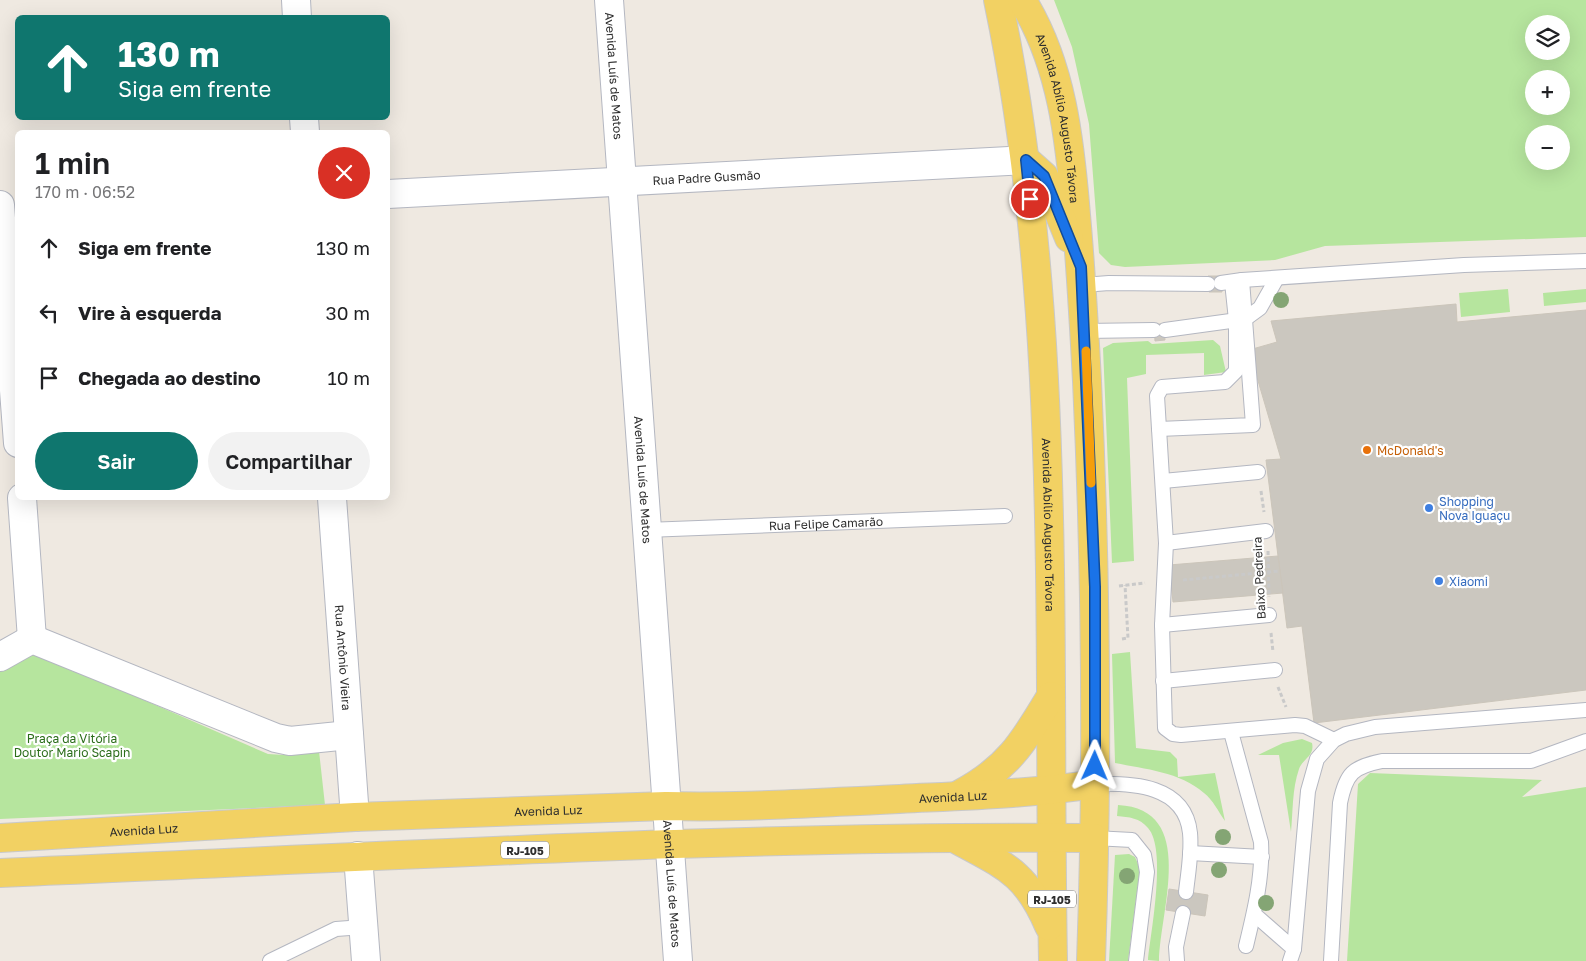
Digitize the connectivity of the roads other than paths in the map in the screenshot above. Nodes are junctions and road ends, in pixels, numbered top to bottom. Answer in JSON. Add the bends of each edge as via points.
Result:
{"nodes":[{"id":1,"x":296,"y":0,"type":"edge"},
{"id":2,"x":610,"y":0,"type":"edge"},
{"id":3,"x":998,"y":0,"type":"edge"},
{"id":4,"x":1022,"y":0,"type":"edge"},
{"id":5,"x":297,"y":15,"type":"edge"},
{"id":6,"x":1026,"y":160,"type":"junction"},
{"id":7,"x":623,"y":181,"type":"junction"},
{"id":8,"x":390,"y":194,"type":"edge"},
{"id":9,"x":5,"y":211,"type":"edge"},
{"id":10,"x":1586,"y":261,"type":"edge"},
{"id":11,"x":1082,"y":276,"type":"junction"},
{"id":12,"x":1277,"y":278,"type":"junction"},
{"id":13,"x":1226,"y":282,"type":"junction"},
{"id":14,"x":1241,"y":320,"type":"junction"},
{"id":15,"x":1085,"y":331,"type":"junction"},
{"id":16,"x":15,"y":389,"type":"edge"},
{"id":17,"x":1159,"y":429,"type":"junction"},
{"id":18,"x":1258,"y":472,"type":"road end"},
{"id":19,"x":1163,"y":481,"type":"junction"},
{"id":20,"x":22,"y":500,"type":"edge"},
{"id":21,"x":332,"y":500,"type":"edge"},
{"id":22,"x":1005,"y":516,"type":"dead end"},
{"id":23,"x":646,"y":530,"type":"junction"},
{"id":24,"x":1266,"y":531,"type":"road end"},
{"id":25,"x":1166,"y":543,"type":"junction"},
{"id":26,"x":1270,"y":615,"type":"road end"},
{"id":27,"x":1162,"y":625,"type":"junction"},
{"id":28,"x":32,"y":639,"type":"junction"},
{"id":29,"x":0,"y":658,"type":"edge"},
{"id":30,"x":1275,"y":670,"type":"road end"},
{"id":31,"x":1163,"y":681,"type":"junction"},
{"id":32,"x":1052,"y":694,"type":"junction"},
{"id":33,"x":1586,"y":710,"type":"edge"},
{"id":34,"x":1231,"y":732,"type":"junction"},
{"id":35,"x":349,"y":735,"type":"junction"},
{"id":36,"x":1334,"y":740,"type":"junction"},
{"id":37,"x":1586,"y":741,"type":"edge"},
{"id":38,"x":1095,"y":784,"type":"junction"},
{"id":39,"x":1051,"y":790,"type":"junction"},
{"id":40,"x":956,"y":796,"type":"junction"},
{"id":41,"x":666,"y":806,"type":"junction"},
{"id":42,"x":355,"y":817,"type":"junction"},
{"id":43,"x":953,"y":837,"type":"junction"},
{"id":44,"x":0,"y":838,"type":"edge"},
{"id":45,"x":1051,"y":838,"type":"junction"},
{"id":46,"x":1094,"y":838,"type":"junction"},
{"id":47,"x":669,"y":846,"type":"junction"},
{"id":48,"x":1190,"y":853,"type":"junction"},
{"id":49,"x":358,"y":856,"type":"junction"},
{"id":50,"x":1262,"y":857,"type":"junction"},
{"id":51,"x":0,"y":873,"type":"edge"},
{"id":52,"x":1186,"y":892,"type":"dead end"},
{"id":53,"x":1183,"y":913,"type":"dead end"},
{"id":54,"x":1254,"y":914,"type":"junction"},
{"id":55,"x":363,"y":927,"type":"junction"},
{"id":56,"x":1053,"y":934,"type":"junction"},
{"id":57,"x":1246,"y":946,"type":"dead end"},
{"id":58,"x":1292,"y":955,"type":"edge"},
{"id":59,"x":270,"y":961,"type":"edge"},
{"id":60,"x":366,"y":961,"type":"edge"},
{"id":61,"x":678,"y":961,"type":"edge"},
{"id":62,"x":1054,"y":961,"type":"edge"},
{"id":63,"x":1091,"y":961,"type":"edge"},
{"id":64,"x":1136,"y":961,"type":"edge"},
{"id":65,"x":1177,"y":961,"type":"edge"},
{"id":66,"x":1331,"y":961,"type":"edge"}],
"edges":[{"from":1,"to":5,"type":"street"},
{"from":2,"to":7,"type":"street","name":"Avenida Luís de Matos"},
{"from":3,"to":6,"type":"main road","name":"Avenida Abílio Augusto Távora"},
{"from":4,"to":11,"type":"main road","name":"Avenida Abílio Augusto Távora","via":[[1035,21],[1055,72],[1073,177]]},
{"from":6,"to":7,"type":"street","name":"Rua Padre Gusmão"},
{"from":6,"to":11,"type":"main road","via":[[1044,176]]},
{"from":6,"to":32,"type":"main road","name":"Avenida Abílio Augusto Távora","via":[[1040,314]]},
{"from":7,"to":8,"type":"street","name":"Rua Padre Gusmão"},
{"from":7,"to":23,"type":"street","name":"Avenida Luís de Matos"},
{"from":9,"to":16,"type":"street"},
{"from":10,"to":12,"type":"lane","via":[[1464,265]]},
{"from":11,"to":13,"type":"lane","via":[[1109,283]]},
{"from":11,"to":15,"type":"main road","name":"Avenida Abílio Augusto Távora"},
{"from":12,"to":13,"type":"lane"},
{"from":12,"to":14,"type":"lane","via":[[1260,308]]},
{"from":13,"to":14,"type":"lane"},
{"from":14,"to":15,"type":"lane","via":[[1159,330]]},
{"from":14,"to":17,"type":"lane","via":[[1236,371],[1225,382],[1162,387],[1157,396]]},
{"from":14,"to":17,"type":"lane","via":[[1253,425]]},
{"from":15,"to":38,"type":"main road","name":"Avenida Abílio Augusto Távora","via":[[1095,587]]},
{"from":17,"to":19,"type":"lane"},
{"from":18,"to":19,"type":"lane"},
{"from":19,"to":25,"type":"lane"},
{"from":20,"to":28,"type":"street"},
{"from":21,"to":35,"type":"street","name":"Rua Antônio Vieira"},
{"from":22,"to":23,"type":"lane","name":"Rua Felipe Camarão"},
{"from":23,"to":41,"type":"street","name":"Avenida Luís de Matos"},
{"from":24,"to":25,"type":"lane"},
{"from":25,"to":27,"type":"lane"},
{"from":26,"to":27,"type":"lane"},
{"from":27,"to":31,"type":"lane"},
{"from":28,"to":29,"type":"street"},
{"from":28,"to":35,"type":"street","via":[[276,738],[290,741]]},
{"from":30,"to":31,"type":"lane"},
{"from":31,"to":34,"type":"lane","via":[[1164,717],[1169,731],[1181,735]]},
{"from":32,"to":39,"type":"main road","name":"Avenida Abílio Augusto Távora"},
{"from":32,"to":40,"type":"main road","via":[[1013,755],[991,775]]},
{"from":33,"to":36,"type":"lane","via":[[1375,727]]},
{"from":34,"to":36,"type":"lane","via":[[1295,726],[1311,728]]},
{"from":34,"to":50,"type":"lane","via":[[1259,828]]},
{"from":35,"to":42,"type":"street","name":"Rua Antônio Vieira"},
{"from":36,"to":58,"type":"lane","via":[[1317,759],[1308,791]]},
{"from":37,"to":66,"type":"lane","via":[[1531,761],[1382,761],[1362,765],[1352,772],[1344,784],[1340,802]]},
{"from":38,"to":39,"type":"main road","name":"Avenida Luz"},
{"from":38,"to":46,"type":"main road","name":"Avenida Abílio Augusto Távora"},
{"from":38,"to":48,"type":"lane","via":[[1148,787],[1175,801],[1187,819]]},
{"from":39,"to":40,"type":"main road","name":"Avenida Luz"},
{"from":39,"to":45,"type":"main road","name":"Avenida Abílio Augusto Távora","number":"RJ-105"},
{"from":39,"to":46,"type":"main road","via":[[1079,805]]},
{"from":40,"to":41,"type":"main road","name":"Avenida Luz","via":[[714,807]]},
{"from":41,"to":42,"type":"main road","name":"Avenida Luz"},
{"from":41,"to":47,"type":"street","name":"Avenida Luís de Matos"},
{"from":42,"to":44,"type":"main road","name":"Avenida Luz"},
{"from":43,"to":45,"type":"main road","number":"RJ-105"},
{"from":43,"to":47,"type":"main road","number":"RJ-105"},
{"from":43,"to":56,"type":"main road","via":[[1010,869],[1024,881]]},
{"from":45,"to":46,"type":"main road","number":"RJ-105"},
{"from":45,"to":56,"type":"main road","name":"Avenida Abílio Augusto Távora","number":"RJ-105"},
{"from":46,"to":63,"type":"main road","name":"Avenida Abílio Augusto Távora","number":"RJ-105"},
{"from":46,"to":64,"type":"lane","via":[[1132,840],[1144,855],[1147,882]]},
{"from":47,"to":49,"type":"main road","number":"RJ-105"},
{"from":47,"to":61,"type":"street","name":"Avenida Luís de Matos"},
{"from":48,"to":50,"type":"lane"},
{"from":48,"to":52,"type":"lane"},
{"from":49,"to":51,"type":"main road","number":"RJ-105"},
{"from":49,"to":55,"type":"street"},
{"from":50,"to":54,"type":"lane"},
{"from":53,"to":65,"type":"lane","via":[[1176,946]]},
{"from":54,"to":57,"type":"lane"},
{"from":54,"to":58,"type":"lane"},
{"from":55,"to":59,"type":"lane","via":[[336,930]]},
{"from":55,"to":60,"type":"street"},
{"from":56,"to":62,"type":"main road","name":"Avenida Abílio Augusto Távora","number":"RJ-105"}]}
